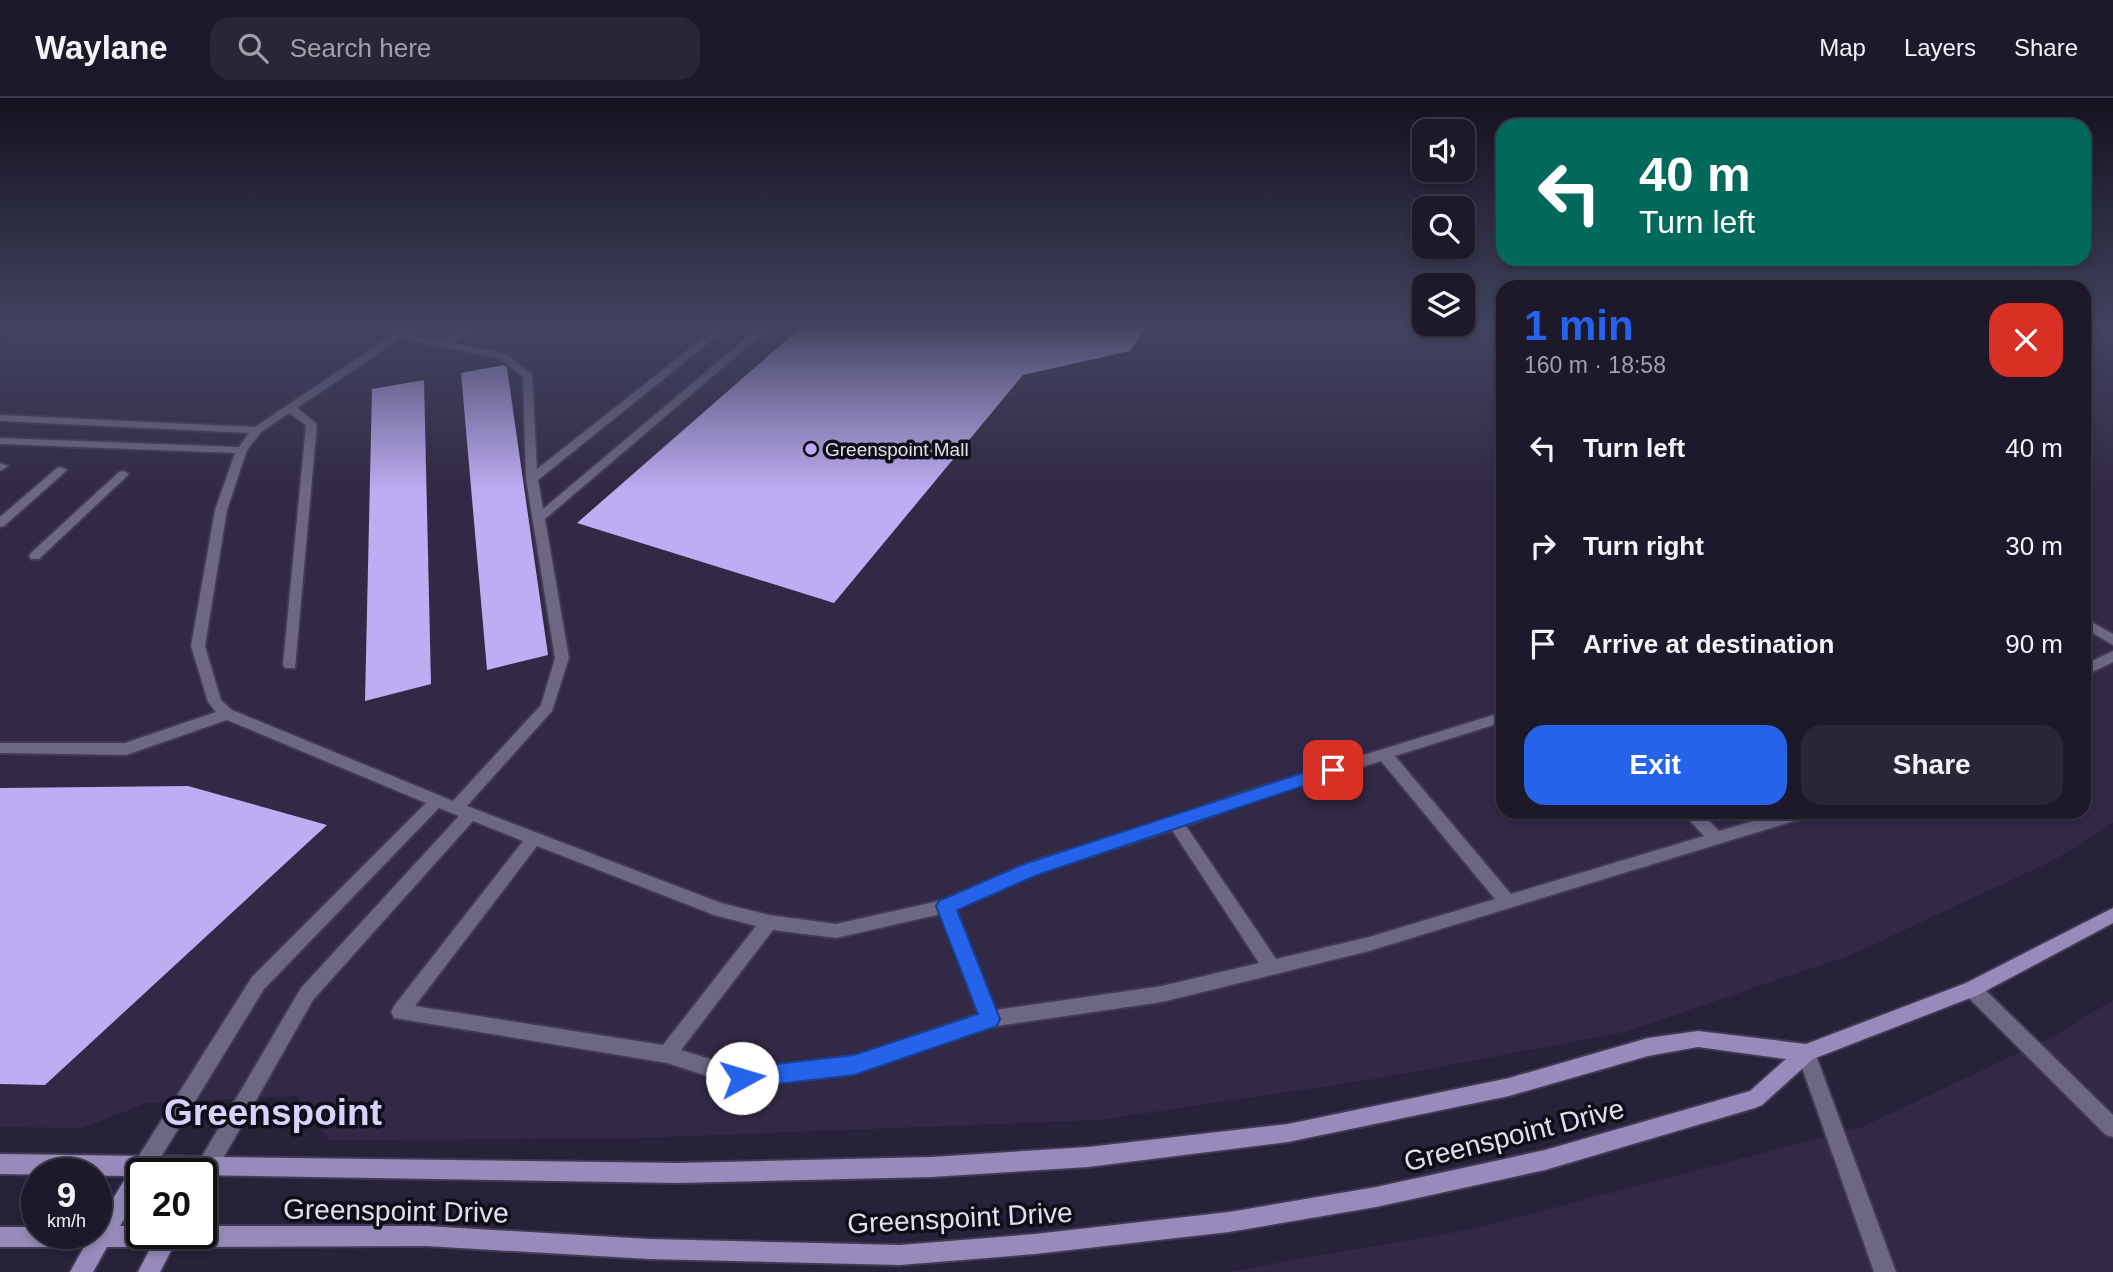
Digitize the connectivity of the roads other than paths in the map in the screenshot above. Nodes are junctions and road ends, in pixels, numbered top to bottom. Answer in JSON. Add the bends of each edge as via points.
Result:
{"nodes":[{"id":1,"x":327,"y":383,"type":"edge"},
{"id":2,"x":528,"y":383,"type":"edge"},
{"id":3,"x":653,"y":383,"type":"edge"},
{"id":4,"x":699,"y":383,"type":"edge"},
{"id":5,"x":289,"y":408,"type":"junction"},
{"id":6,"x":0,"y":418,"type":"edge"},
{"id":7,"x":257,"y":430,"type":"junction"},
{"id":8,"x":0,"y":441,"type":"edge"},
{"id":9,"x":242,"y":450,"type":"junction"},
{"id":10,"x":61,"y":470,"type":"dead end"},
{"id":11,"x":123,"y":474,"type":"dead end"},
{"id":12,"x":532,"y":479,"type":"junction"},
{"id":13,"x":538,"y":519,"type":"junction"},
{"id":14,"x":0,"y":523,"type":"edge"},
{"id":15,"x":35,"y":556,"type":"dead end"},
{"id":16,"x":2091,"y":626,"type":"edge"},
{"id":17,"x":2113,"y":640,"type":"edge"},
{"id":18,"x":2113,"y":656,"type":"edge"},
{"id":19,"x":290,"y":665,"type":"dead end"},
{"id":20,"x":2091,"y":667,"type":"edge"},
{"id":21,"x":227,"y":714,"type":"junction"},
{"id":22,"x":1496,"y":719,"type":"edge"},
{"id":23,"x":0,"y":748,"type":"edge"},
{"id":24,"x":1384,"y":754,"type":"junction"},
{"id":25,"x":437,"y":802,"type":"junction"},
{"id":26,"x":463,"y":811,"type":"junction"},
{"id":27,"x":1696,"y":819,"type":"edge"},
{"id":28,"x":1781,"y":819,"type":"edge"},
{"id":29,"x":1176,"y":823,"type":"junction"},
{"id":30,"x":534,"y":838,"type":"junction"},
{"id":31,"x":1717,"y":839,"type":"junction"},
{"id":32,"x":1508,"y":902,"type":"junction"},
{"id":33,"x":946,"y":906,"type":"junction"},
{"id":34,"x":2113,"y":915,"type":"edge"},
{"id":35,"x":769,"y":922,"type":"junction"},
{"id":36,"x":1272,"y":968,"type":"junction"},
{"id":37,"x":1972,"y":989,"type":"junction"},
{"id":38,"x":990,"y":1019,"type":"junction"},
{"id":39,"x":1805,"y":1053,"type":"junction"},
{"id":40,"x":667,"y":1054,"type":"junction"},
{"id":41,"x":2110,"y":1120,"type":"edge"},
{"id":42,"x":149,"y":1158,"type":"edge"},
{"id":43,"x":212,"y":1158,"type":"edge"},
{"id":44,"x":0,"y":1164,"type":"edge"},
{"id":45,"x":126,"y":1166,"type":"edge"},
{"id":46,"x":217,"y":1172,"type":"edge"},
{"id":47,"x":126,"y":1196,"type":"edge"},
{"id":48,"x":112,"y":1219,"type":"edge"},
{"id":49,"x":217,"y":1235,"type":"edge"},
{"id":50,"x":0,"y":1237,"type":"edge"},
{"id":51,"x":21,"y":1237,"type":"edge"},
{"id":52,"x":94,"y":1249,"type":"edge"},
{"id":53,"x":161,"y":1249,"type":"edge"},
{"id":54,"x":81,"y":1272,"type":"edge"},
{"id":55,"x":149,"y":1272,"type":"edge"},
{"id":56,"x":1885,"y":1272,"type":"edge"}],
"edges":[{"from":1,"to":5,"type":"lane"},
{"from":2,"to":12,"type":"lane"},
{"from":3,"to":12,"type":"lane"},
{"from":4,"to":13,"type":"lane"},
{"from":5,"to":7,"type":"lane"},
{"from":5,"to":19,"type":"lane","via":[[312,425]]},
{"from":6,"to":7,"type":"lane"},
{"from":7,"to":9,"type":"lane"},
{"from":8,"to":9,"type":"lane"},
{"from":9,"to":21,"type":"lane","via":[[221,510],[198,646],[215,702]]},
{"from":10,"to":14,"type":"lane"},
{"from":11,"to":15,"type":"lane"},
{"from":12,"to":13,"type":"lane"},
{"from":13,"to":26,"type":"lane","via":[[562,658],[547,707]]},
{"from":16,"to":17,"type":"lane"},
{"from":18,"to":20,"type":"lane"},
{"from":21,"to":23,"type":"lane","via":[[126,749]]},
{"from":21,"to":25,"type":"lane"},
{"from":22,"to":24,"type":"lane"},
{"from":24,"to":29,"type":"lane"},
{"from":24,"to":32,"type":"lane"},
{"from":25,"to":26,"type":"lane"},
{"from":25,"to":42,"type":"lane","via":[[258,983]]},
{"from":26,"to":30,"type":"lane"},
{"from":26,"to":43,"type":"lane","via":[[307,995]]},
{"from":27,"to":31,"type":"lane"},
{"from":28,"to":31,"type":"lane"},
{"from":29,"to":33,"type":"lane","via":[[1031,869]]},
{"from":29,"to":36,"type":"lane"},
{"from":30,"to":35,"type":"lane","via":[[720,910]]},
{"from":30,"to":40,"type":"lane","via":[[400,1012]]},
{"from":31,"to":32,"type":"lane"},
{"from":32,"to":36,"type":"lane"},
{"from":33,"to":35,"type":"lane","via":[[836,931]]},
{"from":33,"to":38,"type":"lane"},
{"from":34,"to":37,"type":"street","name":"Greenspoint Drive"},
{"from":35,"to":40,"type":"lane"},
{"from":36,"to":38,"type":"lane","via":[[1162,994]]},
{"from":37,"to":39,"type":"street","name":"Greenspoint Drive"},
{"from":37,"to":41,"type":"lane"},
{"from":38,"to":40,"type":"lane","via":[[854,1065],[742,1078]]},
{"from":39,"to":46,"type":"street","name":"Greenspoint Drive","via":[[1698,1039],[1648,1047],[1509,1087],[1288,1133],[1088,1157],[930,1167],[677,1173]]},
{"from":39,"to":49,"type":"street","name":"Greenspoint Drive","via":[[1755,1099],[1545,1160],[1376,1197],[1229,1222],[900,1255],[649,1249],[426,1236]]},
{"from":39,"to":56,"type":"lane"},
{"from":44,"to":45,"type":"street","name":"Greenspoint Drive"},
{"from":47,"to":48,"type":"street"},
{"from":50,"to":51,"type":"street","name":"Greenspoint Drive"},
{"from":52,"to":54,"type":"street"},
{"from":53,"to":55,"type":"street"}]}
